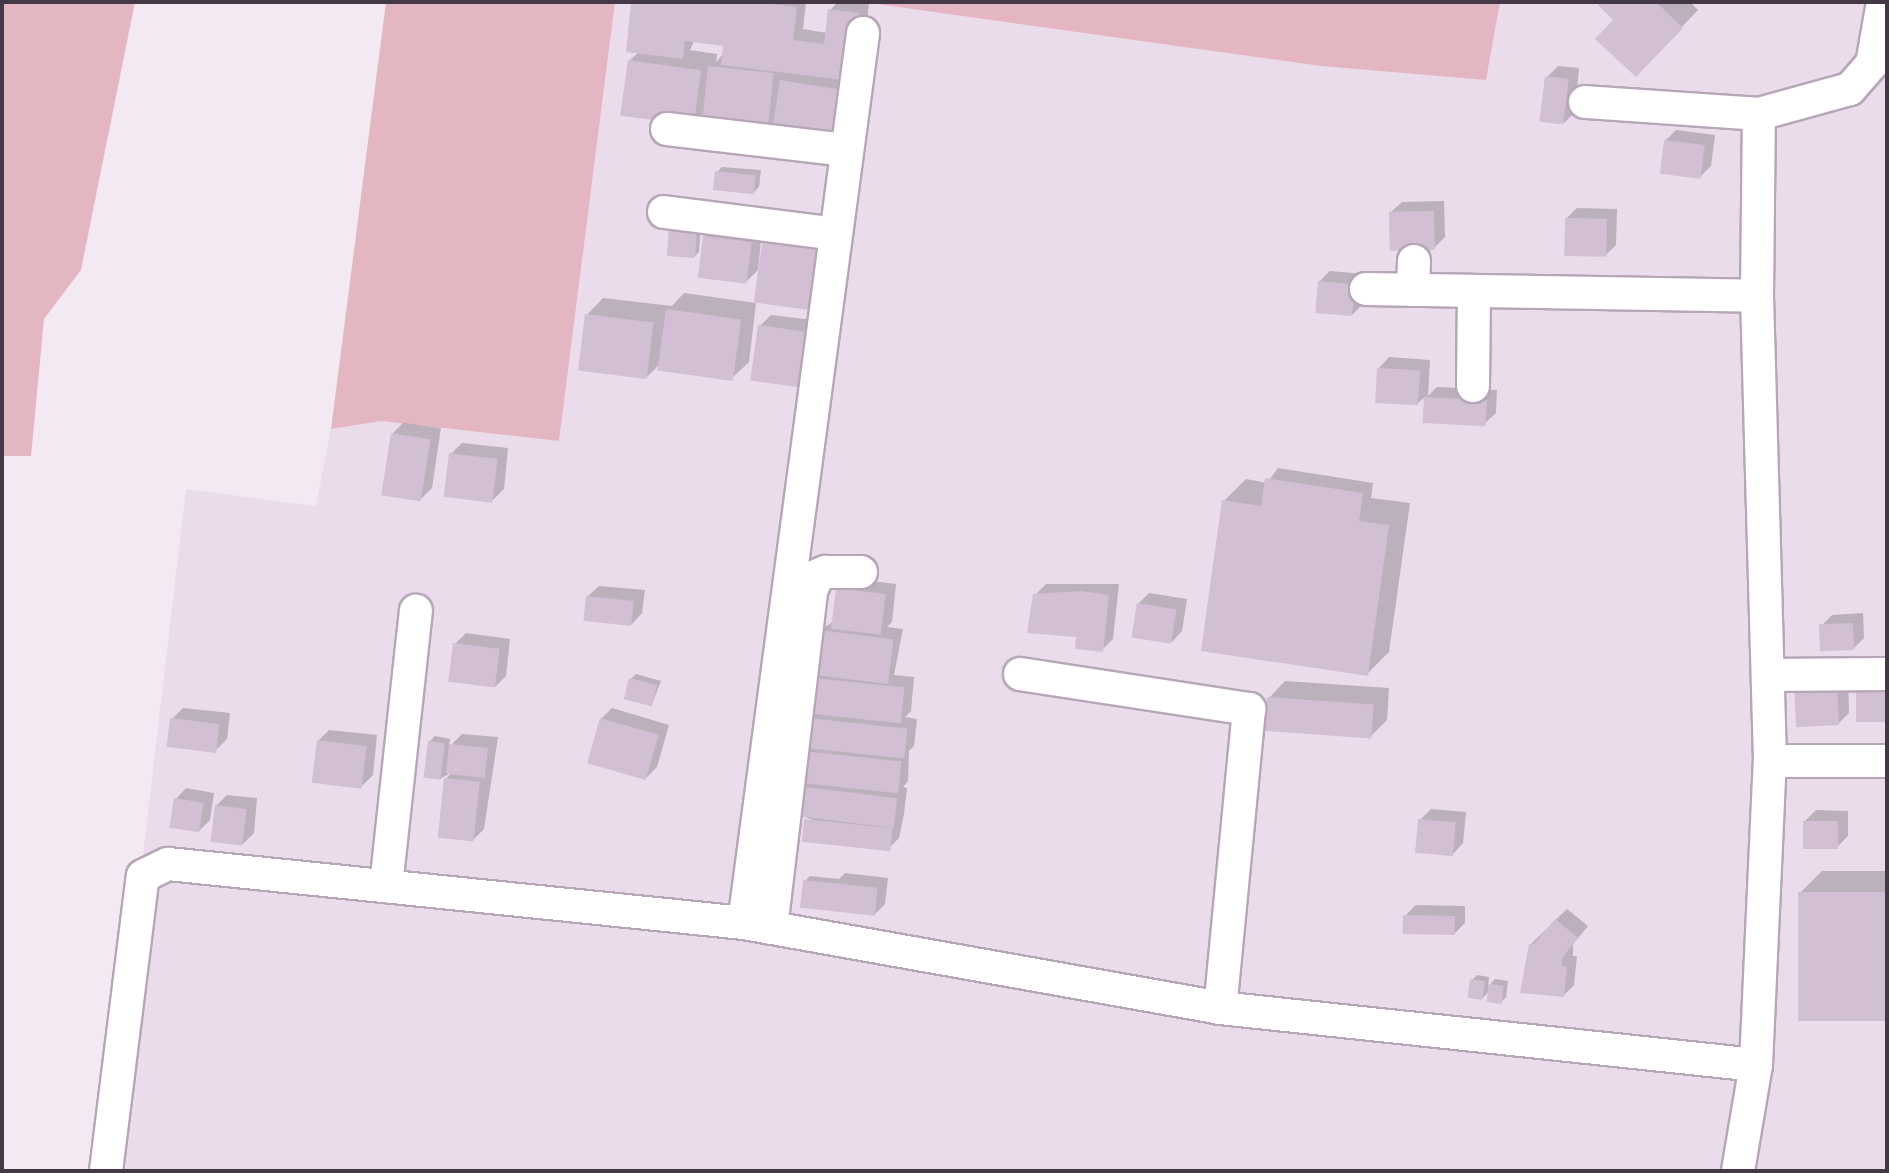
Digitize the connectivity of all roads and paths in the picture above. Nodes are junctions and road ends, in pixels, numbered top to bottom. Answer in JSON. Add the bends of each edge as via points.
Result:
{"nodes":[{"id":1,"x":1883,"y":2,"type":"edge"},
{"id":2,"x":863,"y":33,"type":"dead end"},
{"id":3,"x":1586,"y":102,"type":"dead end"},
{"id":4,"x":1759,"y":114,"type":"junction"},
{"id":5,"x":667,"y":129,"type":"dead end"},
{"id":6,"x":847,"y":150,"type":"junction"},
{"id":7,"x":664,"y":212,"type":"dead end"},
{"id":8,"x":836,"y":233,"type":"junction"},
{"id":9,"x":1366,"y":289,"type":"dead end"},
{"id":10,"x":1474,"y":291,"type":"junction"},
{"id":11,"x":1757,"y":296,"type":"junction"},
{"id":12,"x":1473,"y":386,"type":"dead end"},
{"id":13,"x":861,"y":572,"type":"dead end"},
{"id":14,"x":416,"y":611,"type":"dead end"},
{"id":15,"x":1020,"y":674,"type":"dead end"},
{"id":16,"x":1887,"y":674,"type":"edge"},
{"id":17,"x":1768,"y":675,"type":"junction"},
{"id":18,"x":1770,"y":761,"type":"junction"},
{"id":19,"x":1887,"y":761,"type":"edge"},
{"id":20,"x":386,"y":886,"type":"junction"},
{"id":21,"x":757,"y":925,"type":"junction"},
{"id":22,"x":1220,"y":1008,"type":"junction"},
{"id":23,"x":1756,"y":1065,"type":"junction"},
{"id":24,"x":106,"y":1171,"type":"edge"},
{"id":25,"x":1738,"y":1171,"type":"edge"}],
"edges":[{"from":1,"to":4,"type":"street","via":[[1872,64],[1850,89]]},
{"from":2,"to":6,"type":"street"},
{"from":3,"to":4,"type":"street"},
{"from":4,"to":11,"type":"street"},
{"from":5,"to":6,"type":"street"},
{"from":6,"to":8,"type":"street"},
{"from":7,"to":8,"type":"street"},
{"from":8,"to":21,"type":"street"},
{"from":9,"to":10,"type":"street","via":[[1413,275]]},
{"from":10,"to":11,"type":"street"},
{"from":10,"to":12,"type":"street"},
{"from":11,"to":17,"type":"street"},
{"from":13,"to":21,"type":"street","via":[[825,572],[818,575],[811,591]]},
{"from":14,"to":20,"type":"street"},
{"from":15,"to":22,"type":"street","via":[[1250,709]]},
{"from":16,"to":17,"type":"street"},
{"from":17,"to":18,"type":"street"},
{"from":18,"to":19,"type":"street"},
{"from":18,"to":23,"type":"street"},
{"from":20,"to":21,"type":"street"},
{"from":20,"to":24,"type":"street","via":[[168,864],[143,876]]},
{"from":21,"to":22,"type":"street"},
{"from":22,"to":23,"type":"street"},
{"from":23,"to":25,"type":"street"}]}
